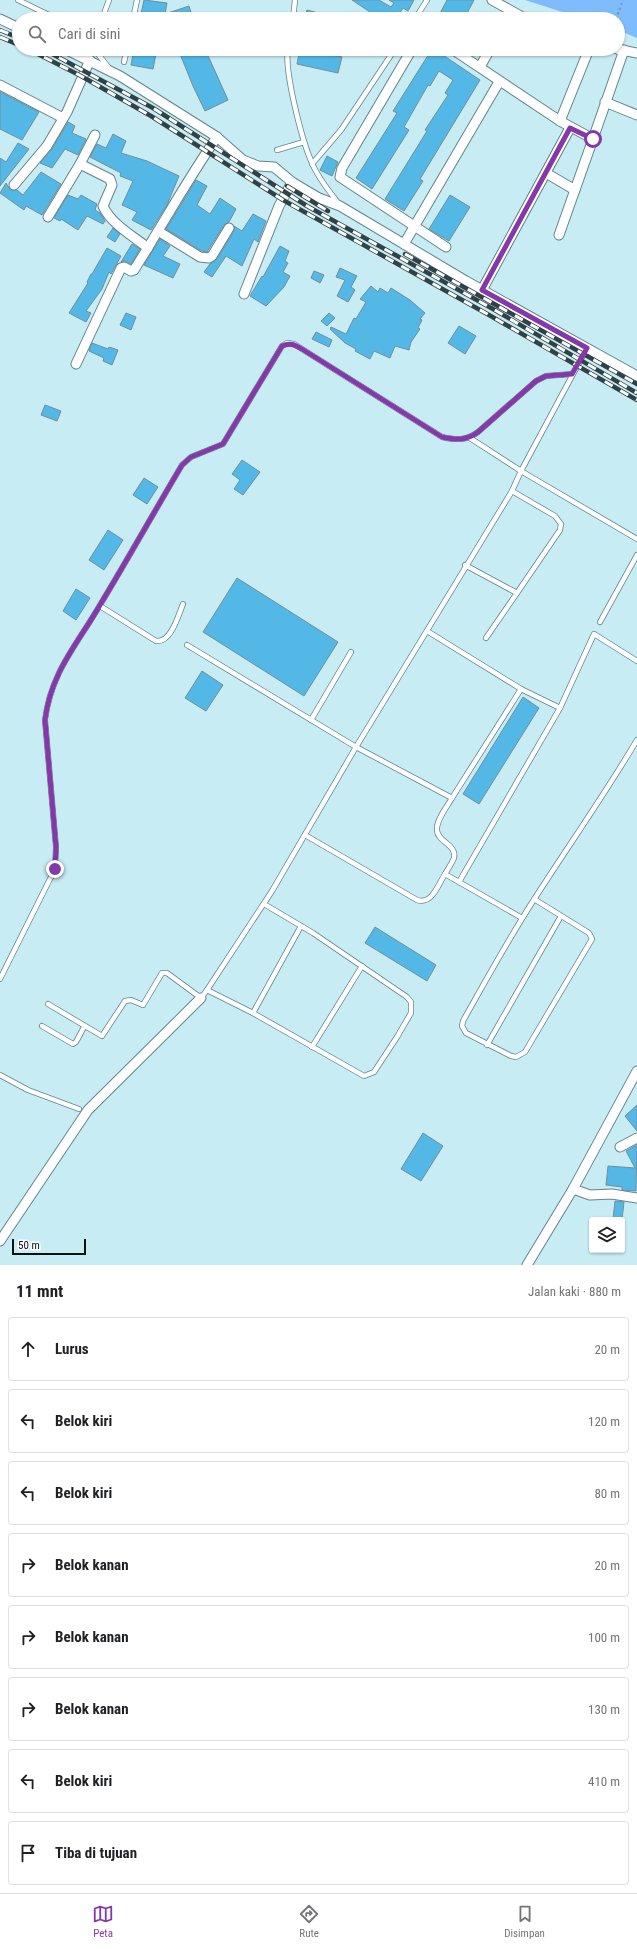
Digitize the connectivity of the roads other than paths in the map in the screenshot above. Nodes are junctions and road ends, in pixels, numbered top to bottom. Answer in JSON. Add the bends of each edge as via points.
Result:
{"nodes":[{"id":1,"x":18,"y":0,"type":"edge"},
{"id":2,"x":109,"y":0,"type":"edge"},
{"id":3,"x":137,"y":0,"type":"edge"},
{"id":4,"x":295,"y":0,"type":"edge"},
{"id":5,"x":427,"y":0,"type":"edge"},
{"id":6,"x":492,"y":0,"type":"edge"},
{"id":7,"x":511,"y":10,"type":"joint"},
{"id":8,"x":43,"y":12,"type":"edge"},
{"id":9,"x":105,"y":12,"type":"edge"},
{"id":10,"x":134,"y":12,"type":"edge"},
{"id":11,"x":294,"y":12,"type":"edge"},
{"id":12,"x":419,"y":12,"type":"edge"},
{"id":13,"x":514,"y":12,"type":"edge"},
{"id":14,"x":0,"y":19,"type":"edge"},
{"id":15,"x":12,"y":25,"type":"edge"},
{"id":16,"x":625,"y":51,"type":"edge"},
{"id":17,"x":637,"y":53,"type":"edge"},
{"id":18,"x":81,"y":56,"type":"edge"},
{"id":19,"x":100,"y":56,"type":"edge"},
{"id":20,"x":125,"y":56,"type":"edge"},
{"id":21,"x":288,"y":56,"type":"edge"},
{"id":22,"x":390,"y":56,"type":"edge"},
{"id":23,"x":408,"y":56,"type":"edge"},
{"id":24,"x":463,"y":56,"type":"edge"},
{"id":25,"x":486,"y":56,"type":"edge"},
{"id":26,"x":586,"y":56,"type":"edge"},
{"id":27,"x":618,"y":56,"type":"edge"},
{"id":28,"x":90,"y":60,"type":"junction"},
{"id":29,"x":124,"y":62,"type":"dead end"},
{"id":30,"x":480,"y":67,"type":"junction"},
{"id":31,"x":113,"y":73,"type":"junction"},
{"id":32,"x":499,"y":82,"type":"junction"},
{"id":33,"x":0,"y":85,"type":"edge"},
{"id":34,"x":605,"y":102,"type":"junction"},
{"id":35,"x":637,"y":115,"type":"edge"},
{"id":36,"x":63,"y":118,"type":"junction"},
{"id":37,"x":560,"y":121,"type":"junction"},
{"id":38,"x":570,"y":128,"type":"junction"},
{"id":39,"x":95,"y":134,"type":"dead end"},
{"id":40,"x":217,"y":136,"type":"junction"},
{"id":41,"x":593,"y":139,"type":"junction"},
{"id":42,"x":304,"y":142,"type":"junction"},
{"id":43,"x":277,"y":150,"type":"dead end"},
{"id":44,"x":80,"y":164,"type":"junction"},
{"id":45,"x":312,"y":164,"type":"junction"},
{"id":46,"x":546,"y":173,"type":"junction"},
{"id":47,"x":292,"y":182,"type":"junction"},
{"id":48,"x":14,"y":185,"type":"dead end"},
{"id":49,"x":575,"y":190,"type":"junction"},
{"id":50,"x":340,"y":206,"type":"junction"},
{"id":51,"x":48,"y":217,"type":"dead end"},
{"id":52,"x":414,"y":226,"type":"junction"},
{"id":53,"x":229,"y":228,"type":"dead end"},
{"id":54,"x":158,"y":231,"type":"junction"},
{"id":55,"x":559,"y":235,"type":"dead end"},
{"id":56,"x":404,"y":244,"type":"junction"},
{"id":57,"x":446,"y":247,"type":"dead end"},
{"id":58,"x":148,"y":248,"type":"junction"},
{"id":59,"x":482,"y":290,"type":"junction"},
{"id":60,"x":244,"y":294,"type":"dead end"},
{"id":61,"x":587,"y":348,"type":"junction"},
{"id":62,"x":76,"y":364,"type":"dead end"},
{"id":63,"x":572,"y":374,"type":"junction"},
{"id":64,"x":637,"y":376,"type":"edge"},
{"id":65,"x":470,"y":438,"type":"junction"},
{"id":66,"x":521,"y":471,"type":"junction"},
{"id":67,"x":512,"y":491,"type":"junction"},
{"id":68,"x":637,"y":539,"type":"edge"},
{"id":69,"x":637,"y":554,"type":"edge"},
{"id":70,"x":465,"y":565,"type":"junction"},
{"id":71,"x":517,"y":593,"type":"junction"},
{"id":72,"x":183,"y":604,"type":"dead end"},
{"id":73,"x":100,"y":606,"type":"junction"},
{"id":74,"x":600,"y":622,"type":"dead end"},
{"id":75,"x":427,"y":631,"type":"junction"},
{"id":76,"x":486,"y":638,"type":"dead end"},
{"id":77,"x":187,"y":646,"type":"dead end"},
{"id":78,"x":351,"y":652,"type":"dead end"},
{"id":79,"x":637,"y":661,"type":"edge"},
{"id":80,"x":521,"y":689,"type":"junction"},
{"id":81,"x":560,"y":708,"type":"junction"},
{"id":82,"x":311,"y":720,"type":"junction"},
{"id":83,"x":637,"y":740,"type":"edge"},
{"id":84,"x":356,"y":747,"type":"junction"},
{"id":85,"x":452,"y":798,"type":"junction"},
{"id":86,"x":305,"y":835,"type":"junction"},
{"id":87,"x":445,"y":874,"type":"junction"},
{"id":88,"x":459,"y":882,"type":"junction"},
{"id":89,"x":534,"y":898,"type":"junction"},
{"id":90,"x":264,"y":904,"type":"junction"},
{"id":91,"x":560,"y":916,"type":"junction"},
{"id":92,"x":522,"y":918,"type":"junction"},
{"id":93,"x":302,"y":926,"type":"junction"},
{"id":94,"x":362,"y":966,"type":"junction"},
{"id":95,"x":0,"y":979,"type":"edge"},
{"id":96,"x":208,"y":990,"type":"junction"},
{"id":97,"x":201,"y":998,"type":"junction"},
{"id":98,"x":48,"y":1004,"type":"dead end"},
{"id":99,"x":253,"y":1013,"type":"junction"},
{"id":100,"x":42,"y":1026,"type":"dead end"},
{"id":101,"x":84,"y":1027,"type":"junction"},
{"id":102,"x":487,"y":1045,"type":"junction"},
{"id":103,"x":312,"y":1046,"type":"junction"},
{"id":104,"x":637,"y":1071,"type":"edge"},
{"id":105,"x":0,"y":1075,"type":"edge"},
{"id":106,"x":80,"y":1109,"type":"dead end"},
{"id":107,"x":637,"y":1138,"type":"edge"},
{"id":108,"x":620,"y":1147,"type":"dead end"},
{"id":109,"x":573,"y":1189,"type":"junction"},
{"id":110,"x":637,"y":1198,"type":"edge"},
{"id":111,"x":0,"y":1241,"type":"edge"},
{"id":112,"x":527,"y":1265,"type":"edge"}],
"edges":[{"from":1,"to":8,"type":"lane"},
{"from":2,"to":9,"type":"lane"},
{"from":3,"to":10,"type":"lane"},
{"from":4,"to":11,"type":"lane"},
{"from":5,"to":12,"type":"lane"},
{"from":6,"to":7,"type":"street"},
{"from":7,"to":13,"type":"street"},
{"from":14,"to":15,"type":"street"},
{"from":16,"to":17,"type":"street"},
{"from":18,"to":28,"type":"street"},
{"from":19,"to":31,"type":"lane"},
{"from":20,"to":29,"type":"lane"},
{"from":21,"to":42,"type":"lane","via":[[287,66]]},
{"from":22,"to":45,"type":"lane","via":[[341,130]]},
{"from":23,"to":52,"type":"street","via":[[340,174],[342,180]]},
{"from":24,"to":30,"type":"street"},
{"from":25,"to":30,"type":"street"},
{"from":26,"to":37,"type":"street"},
{"from":27,"to":34,"type":"street"},
{"from":28,"to":31,"type":"street"},
{"from":28,"to":36,"type":"street"},
{"from":30,"to":32,"type":"street"},
{"from":31,"to":40,"type":"street"},
{"from":32,"to":37,"type":"street"},
{"from":32,"to":52,"type":"street"},
{"from":33,"to":36,"type":"street"},
{"from":34,"to":35,"type":"street"},
{"from":34,"to":41,"type":"street"},
{"from":36,"to":48,"type":"street","via":[[46,146]]},
{"from":37,"to":38,"type":"street"},
{"from":38,"to":41,"type":"street"},
{"from":38,"to":46,"type":"street"},
{"from":39,"to":44,"type":"street"},
{"from":40,"to":47,"type":"street","via":[[243,160],[258,166],[274,167]]},
{"from":40,"to":54,"type":"street"},
{"from":41,"to":49,"type":"street"},
{"from":42,"to":43,"type":"lane"},
{"from":42,"to":45,"type":"lane"},
{"from":44,"to":51,"type":"street"},
{"from":44,"to":58,"type":"street","via":[[110,179],[112,185],[104,206],[105,210]]},
{"from":45,"to":50,"type":"lane"},
{"from":46,"to":49,"type":"street"},
{"from":46,"to":59,"type":"street"},
{"from":47,"to":50,"type":"street","via":[[319,198]]},
{"from":47,"to":60,"type":"street","via":[[279,206]]},
{"from":49,"to":55,"type":"street"},
{"from":50,"to":56,"type":"street"},
{"from":52,"to":56,"type":"street"},
{"from":52,"to":57,"type":"street"},
{"from":53,"to":54,"type":"street","via":[[209,258],[200,257]]},
{"from":54,"to":58,"type":"street"},
{"from":56,"to":59,"type":"street"},
{"from":58,"to":62,"type":"street","via":[[134,270],[121,268]]},
{"from":59,"to":61,"type":"street"},
{"from":61,"to":63,"type":"lane"},
{"from":61,"to":64,"type":"street"},
{"from":63,"to":65,"type":"lane","via":[[546,376],[536,381]]},
{"from":63,"to":66,"type":"lane"},
{"from":65,"to":66,"type":"lane"},
{"from":65,"to":73,"type":"lane","via":[[454,440],[442,437],[294,344],[288,343],[282,346],[223,444],[191,457],[182,465]]},
{"from":66,"to":67,"type":"lane"},
{"from":66,"to":68,"type":"lane"},
{"from":67,"to":70,"type":"lane"},
{"from":67,"to":71,"type":"lane","via":[[555,516],[561,524],[560,530]]},
{"from":69,"to":74,"type":"lane"},
{"from":70,"to":71,"type":"lane"},
{"from":70,"to":75,"type":"lane"},
{"from":71,"to":76,"type":"lane"},
{"from":72,"to":73,"type":"lane","via":[[168,635],[160,642]]},
{"from":73,"to":95,"type":"lane","via":[[58,672],[48,700],[45,720],[56,847],[55,869]]},
{"from":75,"to":80,"type":"lane"},
{"from":75,"to":84,"type":"lane"},
{"from":77,"to":82,"type":"lane"},
{"from":78,"to":82,"type":"lane"},
{"from":79,"to":81,"type":"lane","via":[[594,634]]},
{"from":80,"to":81,"type":"lane"},
{"from":80,"to":85,"type":"lane"},
{"from":81,"to":88,"type":"lane"},
{"from":82,"to":84,"type":"lane"},
{"from":83,"to":89,"type":"lane","via":[[614,780]]},
{"from":84,"to":85,"type":"lane"},
{"from":84,"to":86,"type":"lane"},
{"from":85,"to":87,"type":"lane","via":[[437,825],[438,836],[454,852]]},
{"from":86,"to":87,"type":"lane","via":[[422,902],[430,899]]},
{"from":86,"to":90,"type":"lane"},
{"from":87,"to":88,"type":"lane"},
{"from":88,"to":92,"type":"lane"},
{"from":89,"to":91,"type":"lane"},
{"from":89,"to":92,"type":"lane"},
{"from":90,"to":93,"type":"lane"},
{"from":90,"to":96,"type":"lane"},
{"from":91,"to":102,"type":"lane"},
{"from":91,"to":102,"type":"lane","via":[[589,933],[591,943],[525,1052],[516,1057],[510,1056]]},
{"from":92,"to":102,"type":"lane","via":[[463,1021],[462,1026],[466,1033]]},
{"from":93,"to":94,"type":"lane"},
{"from":93,"to":99,"type":"lane"},
{"from":94,"to":103,"type":"lane"},
{"from":94,"to":103,"type":"lane","via":[[411,1002],[411,1013],[397,1037],[369,1076],[358,1073]]},
{"from":96,"to":97,"type":"lane"},
{"from":96,"to":99,"type":"lane"},
{"from":97,"to":101,"type":"lane","via":[[164,972],[143,1005],[131,1000],[125,1001],[103,1036]]},
{"from":97,"to":111,"type":"street","via":[[88,1110]]},
{"from":98,"to":101,"type":"lane"},
{"from":99,"to":103,"type":"lane"},
{"from":100,"to":101,"type":"lane","via":[[73,1044]]},
{"from":104,"to":109,"type":"street"},
{"from":105,"to":106,"type":"lane","via":[[28,1090]]},
{"from":107,"to":108,"type":"street"},
{"from":109,"to":110,"type":"street","via":[[590,1195],[612,1194]]},
{"from":109,"to":112,"type":"street"}]}
